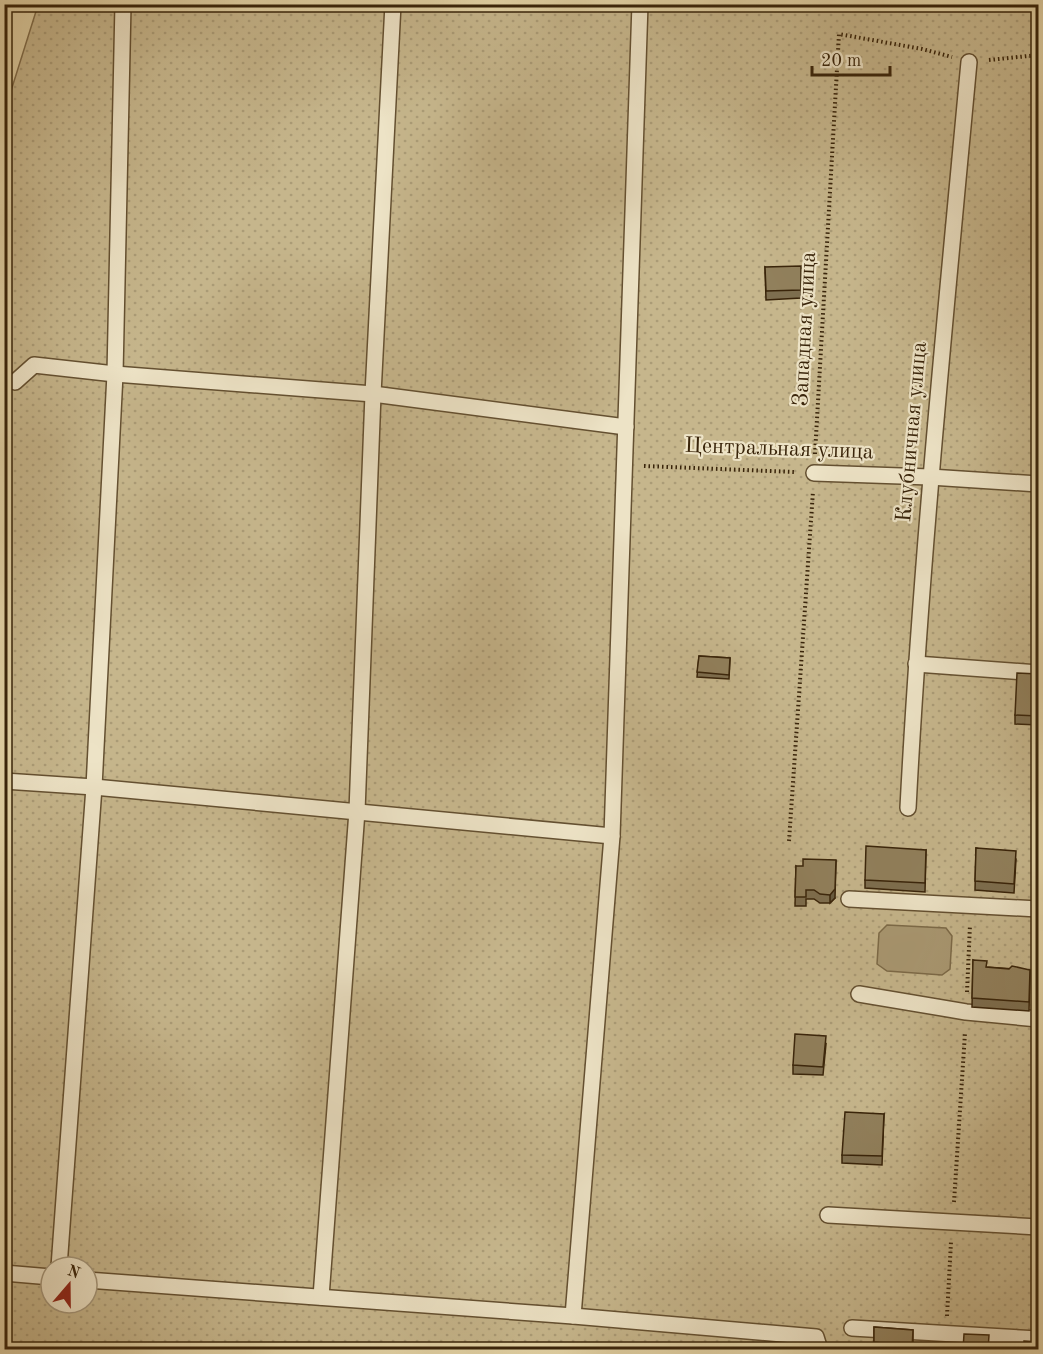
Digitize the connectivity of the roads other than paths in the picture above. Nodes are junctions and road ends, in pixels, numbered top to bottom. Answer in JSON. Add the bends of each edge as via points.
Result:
{"nodes":[{"id":1,"x":123,"y":4,"type":"edge"},
{"id":2,"x":393,"y":4,"type":"edge"},
{"id":3,"x":640,"y":4,"type":"edge"},
{"id":4,"x":969,"y":62,"type":"road end"},
{"id":5,"x":115,"y":374,"type":"junction"},
{"id":6,"x":15,"y":382,"type":"dead end"},
{"id":7,"x":373,"y":394,"type":"junction"},
{"id":8,"x":626,"y":427,"type":"junction"},
{"id":9,"x":814,"y":472,"type":"road end"},
{"id":10,"x":930,"y":477,"type":"junction"},
{"id":11,"x":1038,"y":484,"type":"edge"},
{"id":12,"x":916,"y":664,"type":"junction"},
{"id":13,"x":1038,"y":673,"type":"edge"},
{"id":14,"x":4,"y":781,"type":"edge"},
{"id":15,"x":94,"y":787,"type":"junction"},
{"id":16,"x":908,"y":807,"type":"dead end"},
{"id":17,"x":357,"y":811,"type":"junction"},
{"id":18,"x":612,"y":836,"type":"junction"},
{"id":19,"x":849,"y":899,"type":"dead end"},
{"id":20,"x":1038,"y":909,"type":"edge"},
{"id":21,"x":859,"y":994,"type":"dead end"},
{"id":22,"x":1038,"y":1019,"type":"edge"},
{"id":23,"x":828,"y":1215,"type":"dead end"},
{"id":24,"x":1038,"y":1227,"type":"edge"},
{"id":25,"x":60,"y":1255,"type":"edge"},
{"id":26,"x":4,"y":1274,"type":"edge"},
{"id":27,"x":39,"y":1276,"type":"edge"},
{"id":28,"x":99,"y":1281,"type":"edge"},
{"id":29,"x":321,"y":1297,"type":"junction"},
{"id":30,"x":573,"y":1316,"type":"junction"},
{"id":31,"x":852,"y":1328,"type":"dead end"},
{"id":32,"x":1038,"y":1339,"type":"edge"},
{"id":33,"x":820,"y":1350,"type":"edge"}],
"edges":[{"from":1,"to":5,"type":"lane"},
{"from":2,"to":7,"type":"lane"},
{"from":3,"to":8,"type":"lane"},
{"from":4,"to":10,"type":"lane","name":"Клубничная улица"},
{"from":5,"to":6,"type":"lane","via":[[34,365]]},
{"from":5,"to":7,"type":"lane"},
{"from":5,"to":15,"type":"lane"},
{"from":7,"to":8,"type":"lane"},
{"from":7,"to":17,"type":"lane"},
{"from":8,"to":18,"type":"lane"},
{"from":9,"to":10,"type":"lane","name":"Центральная улица"},
{"from":10,"to":11,"type":"lane","name":"Центральная улица"},
{"from":10,"to":12,"type":"lane","name":"Клубничная улица"},
{"from":12,"to":13,"type":"lane"},
{"from":12,"to":16,"type":"lane","name":"Клубничная улица"},
{"from":14,"to":15,"type":"lane"},
{"from":15,"to":17,"type":"lane"},
{"from":15,"to":25,"type":"lane"},
{"from":17,"to":18,"type":"lane"},
{"from":17,"to":29,"type":"lane"},
{"from":18,"to":30,"type":"lane"},
{"from":19,"to":20,"type":"lane"},
{"from":21,"to":22,"type":"lane","via":[[966,1012]]},
{"from":23,"to":24,"type":"lane"},
{"from":26,"to":27,"type":"lane"},
{"from":28,"to":29,"type":"lane"},
{"from":29,"to":30,"type":"lane"},
{"from":30,"to":33,"type":"lane","via":[[816,1337]]},
{"from":31,"to":32,"type":"lane"}]}
